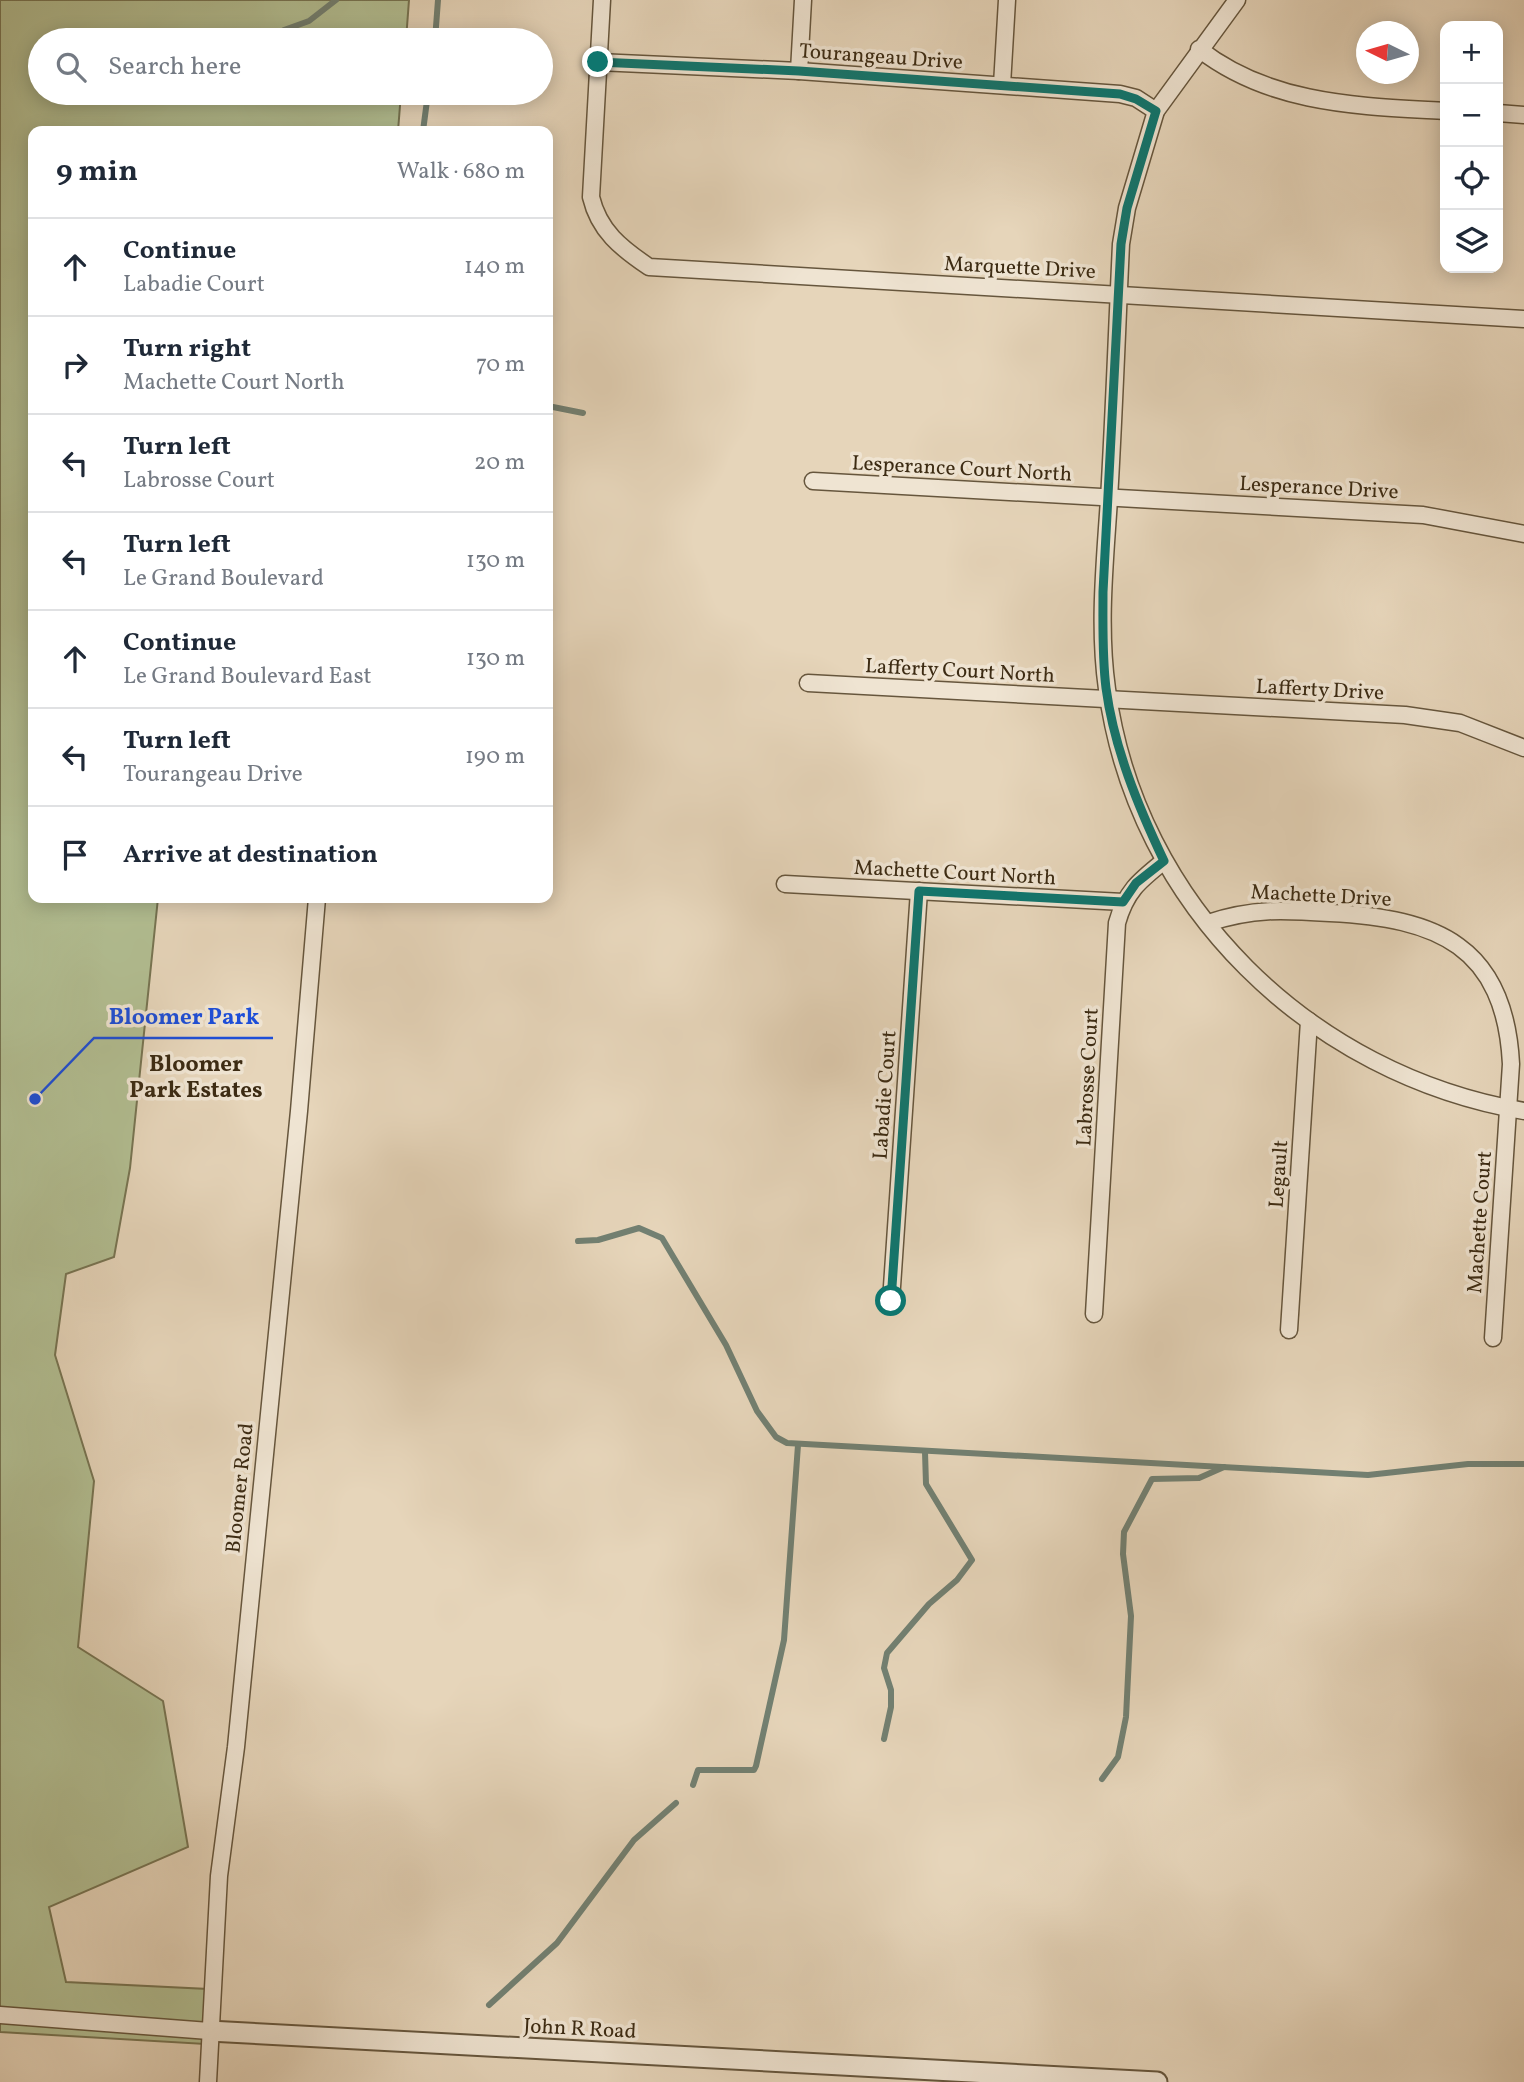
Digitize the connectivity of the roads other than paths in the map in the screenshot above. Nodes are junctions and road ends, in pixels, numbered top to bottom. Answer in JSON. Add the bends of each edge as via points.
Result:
{"nodes":[{"id":1,"x":602,"y":0,"type":"edge"},
{"id":2,"x":803,"y":0,"type":"edge"},
{"id":3,"x":1007,"y":0,"type":"edge"},
{"id":4,"x":1237,"y":0,"type":"edge"},
{"id":5,"x":1199,"y":49,"type":"junction"},
{"id":6,"x":598,"y":62,"type":"junction"},
{"id":7,"x":799,"y":71,"type":"junction"},
{"id":8,"x":1002,"y":85,"type":"junction"},
{"id":9,"x":1156,"y":111,"type":"junction"},
{"id":10,"x":1440,"y":111,"type":"edge"},
{"id":11,"x":1503,"y":113,"type":"edge"},
{"id":12,"x":1524,"y":115,"type":"edge"},
{"id":13,"x":1119,"y":293,"type":"junction"},
{"id":14,"x":1524,"y":319,"type":"edge"},
{"id":15,"x":813,"y":481,"type":"dead end"},
{"id":16,"x":1109,"y":497,"type":"junction"},
{"id":17,"x":1524,"y":534,"type":"edge"},
{"id":18,"x":808,"y":683,"type":"dead end"},
{"id":19,"x":1109,"y":700,"type":"junction"},
{"id":20,"x":1524,"y":748,"type":"edge"},
{"id":21,"x":1164,"y":861,"type":"junction"},
{"id":22,"x":785,"y":884,"type":"dead end"},
{"id":23,"x":919,"y":891,"type":"junction"},
{"id":24,"x":1123,"y":902,"type":"junction"},
{"id":25,"x":317,"y":903,"type":"edge"},
{"id":26,"x":1208,"y":923,"type":"junction"},
{"id":27,"x":1309,"y":1021,"type":"junction"},
{"id":28,"x":1507,"y":1108,"type":"junction"},
{"id":29,"x":1524,"y":1111,"type":"edge"},
{"id":30,"x":891,"y":1301,"type":"dead end"},
{"id":31,"x":1094,"y":1314,"type":"dead end"},
{"id":32,"x":1289,"y":1330,"type":"dead end"},
{"id":33,"x":1493,"y":1338,"type":"dead end"},
{"id":34,"x":0,"y":2015,"type":"edge"},
{"id":35,"x":209,"y":2031,"type":"junction"},
{"id":36,"x":208,"y":2082,"type":"edge"},
{"id":37,"x":1157,"y":2082,"type":"edge"}],
"edges":[{"from":1,"to":6,"type":"street"},
{"from":2,"to":7,"type":"street"},
{"from":3,"to":8,"type":"street"},
{"from":4,"to":5,"type":"street"},
{"from":5,"to":9,"type":"street"},
{"from":5,"to":10,"type":"street","via":[[1245,78],[1319,102]]},
{"from":6,"to":7,"type":"street","name":"Tourangeau Drive"},
{"from":6,"to":13,"type":"street","name":"Marquette Drive","via":[[591,197],[596,218],[621,248],[649,267]]},
{"from":7,"to":8,"type":"street","name":"Tourangeau Drive"},
{"from":8,"to":9,"type":"street","name":"Tourangeau Drive","via":[[1120,94]]},
{"from":9,"to":13,"type":"street","via":[[1127,208]]},
{"from":11,"to":12,"type":"street"},
{"from":13,"to":14,"type":"street","name":"Marquette Drive"},
{"from":13,"to":16,"type":"street"},
{"from":15,"to":16,"type":"street","name":"Lesperance Court North"},
{"from":16,"to":17,"type":"street","name":"Lesperance Drive","via":[[1423,515]]},
{"from":16,"to":19,"type":"street","via":[[1103,647]]},
{"from":18,"to":19,"type":"street","name":"Lafferty Court North"},
{"from":19,"to":20,"type":"street","name":"Lafferty Drive","via":[[1405,715],[1460,723]]},
{"from":19,"to":21,"type":"street","via":[[1131,786]]},
{"from":21,"to":24,"type":"street","via":[[1136,883]]},
{"from":21,"to":26,"type":"street","via":[[1171,877]]},
{"from":22,"to":23,"type":"street","name":"Machette Court North"},
{"from":23,"to":24,"type":"street","name":"Machette Court North"},
{"from":23,"to":30,"type":"street","name":"Labadie Court"},
{"from":24,"to":31,"type":"street","name":"Labrosse Court","via":[[1114,955]]},
{"from":25,"to":35,"type":"street","name":"Bloomer Road","via":[[236,1747],[219,1876]]},
{"from":26,"to":27,"type":"street","via":[[1256,979]]},
{"from":26,"to":28,"type":"street","name":"Machette Drive","via":[[1241,912],[1278,910],[1378,915],[1443,934],[1494,983],[1510,1037]]},
{"from":27,"to":28,"type":"street","via":[[1377,1065],[1480,1104]]},
{"from":27,"to":32,"type":"street","name":"Legault"},
{"from":28,"to":29,"type":"street"},
{"from":28,"to":33,"type":"street","name":"Machette Court"},
{"from":34,"to":35,"type":"street","name":"John R Road"},
{"from":35,"to":36,"type":"street","name":"Bloomer Road"},
{"from":35,"to":37,"type":"street","name":"John R Road"}]}
